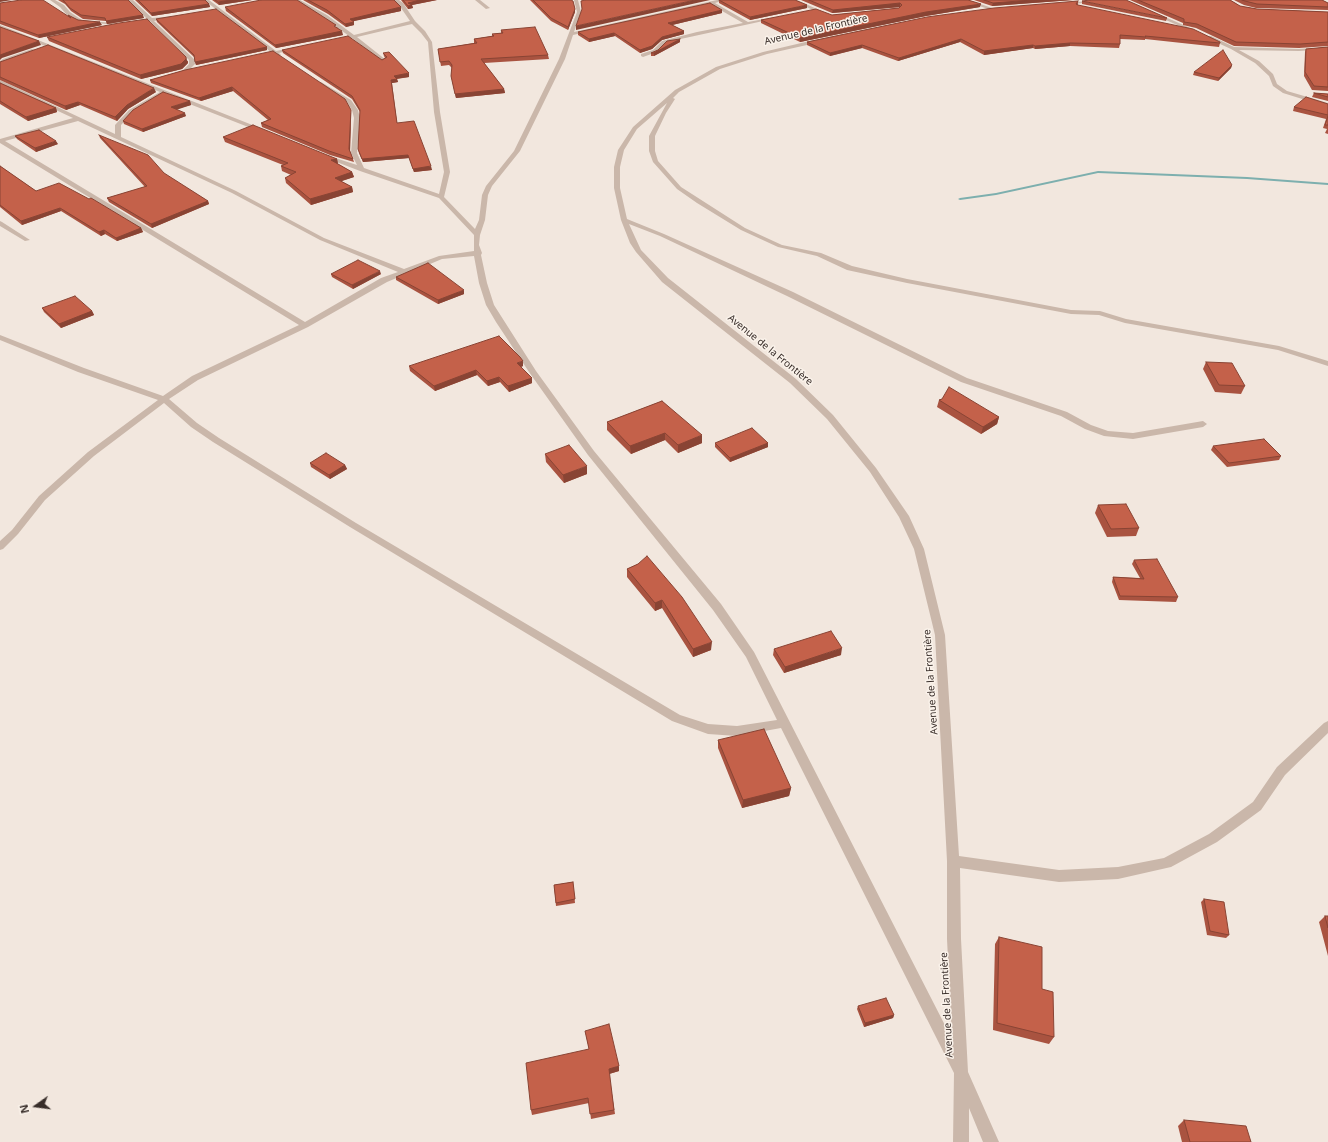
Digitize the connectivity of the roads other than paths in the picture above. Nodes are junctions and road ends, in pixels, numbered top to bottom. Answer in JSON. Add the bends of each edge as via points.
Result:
{"nodes":[{"id":1,"x":52,"y":0,"type":"edge"},
{"id":2,"x":130,"y":0,"type":"edge"},
{"id":3,"x":206,"y":0,"type":"edge"},
{"id":4,"x":298,"y":0,"type":"edge"},
{"id":5,"x":396,"y":0,"type":"edge"},
{"id":6,"x":477,"y":0,"type":"edge"},
{"id":7,"x":569,"y":0,"type":"edge"},
{"id":8,"x":723,"y":0,"type":"edge"},
{"id":9,"x":793,"y":0,"type":"edge"},
{"id":10,"x":964,"y":0,"type":"edge"},
{"id":11,"x":1108,"y":0,"type":"edge"},
{"id":12,"x":1122,"y":0,"type":"edge"},
{"id":13,"x":579,"y":1,"type":"edge"},
{"id":14,"x":1058,"y":2,"type":"edge"},
{"id":15,"x":710,"y":3,"type":"junction"},
{"id":16,"x":1070,"y":4,"type":"junction"},
{"id":17,"x":226,"y":8,"type":"edge"},
{"id":18,"x":488,"y":8,"type":"dead end"},
{"id":19,"x":1090,"y":8,"type":"edge"},
{"id":20,"x":218,"y":9,"type":"junction"},
{"id":21,"x":212,"y":10,"type":"edge"},
{"id":22,"x":816,"y":10,"type":"junction"},
{"id":23,"x":802,"y":12,"type":"edge"},
{"id":24,"x":974,"y":12,"type":"edge"},
{"id":25,"x":178,"y":16,"type":"edge"},
{"id":26,"x":782,"y":16,"type":"edge"},
{"id":27,"x":831,"y":16,"type":"edge"},
{"id":28,"x":149,"y":20,"type":"junction"},
{"id":29,"x":910,"y":21,"type":"edge"},
{"id":30,"x":413,"y":22,"type":"junction"},
{"id":31,"x":747,"y":23,"type":"junction"},
{"id":32,"x":120,"y":24,"type":"junction"},
{"id":33,"x":0,"y":26,"type":"edge"},
{"id":34,"x":1167,"y":26,"type":"edge"},
{"id":35,"x":96,"y":29,"type":"edge"},
{"id":36,"x":1192,"y":30,"type":"junction"},
{"id":37,"x":1199,"y":33,"type":"edge"},
{"id":38,"x":571,"y":34,"type":"junction"},
{"id":39,"x":353,"y":36,"type":"junction"},
{"id":40,"x":1206,"y":36,"type":"edge"},
{"id":41,"x":46,"y":40,"type":"edge"},
{"id":42,"x":334,"y":40,"type":"edge"},
{"id":43,"x":38,"y":42,"type":"junction"},
{"id":44,"x":50,"y":45,"type":"junction"},
{"id":45,"x":305,"y":46,"type":"edge"},
{"id":46,"x":1233,"y":48,"type":"junction"},
{"id":47,"x":1328,"y":48,"type":"edge"},
{"id":48,"x":275,"y":52,"type":"junction"},
{"id":49,"x":643,"y":55,"type":"edge"},
{"id":50,"x":255,"y":56,"type":"edge"},
{"id":51,"x":281,"y":57,"type":"edge"},
{"id":52,"x":383,"y":60,"type":"edge"},
{"id":53,"x":0,"y":63,"type":"edge"},
{"id":54,"x":192,"y":70,"type":"edge"},
{"id":55,"x":155,"y":79,"type":"edge"},
{"id":56,"x":0,"y":82,"type":"edge"},
{"id":57,"x":318,"y":82,"type":"edge"},
{"id":58,"x":140,"y":83,"type":"junction"},
{"id":59,"x":677,"y":91,"type":"junction"},
{"id":60,"x":163,"y":92,"type":"junction"},
{"id":61,"x":1285,"y":92,"type":"junction"},
{"id":62,"x":1314,"y":94,"type":"edge"},
{"id":63,"x":1328,"y":105,"type":"edge"},
{"id":64,"x":77,"y":119,"type":"junction"},
{"id":65,"x":269,"y":133,"type":"edge"},
{"id":66,"x":118,"y":138,"type":"junction"},
{"id":67,"x":0,"y":141,"type":"edge"},
{"id":68,"x":320,"y":154,"type":"edge"},
{"id":69,"x":362,"y":170,"type":"junction"},
{"id":70,"x":441,"y":197,"type":"junction"},
{"id":71,"x":624,"y":220,"type":"junction"},
{"id":72,"x":0,"y":224,"type":"edge"},
{"id":73,"x":477,"y":235,"type":"junction"},
{"id":74,"x":27,"y":240,"type":"dead end"},
{"id":75,"x":478,"y":253,"type":"junction"},
{"id":76,"x":404,"y":272,"type":"junction"},
{"id":77,"x":305,"y":325,"type":"junction"},
{"id":78,"x":0,"y":337,"type":"edge"},
{"id":79,"x":1328,"y":364,"type":"edge"},
{"id":80,"x":164,"y":399,"type":"junction"},
{"id":81,"x":1203,"y":424,"type":"dead end"},
{"id":82,"x":0,"y":546,"type":"edge"},
{"id":83,"x":784,"y":723,"type":"junction"},
{"id":84,"x":1328,"y":726,"type":"edge"},
{"id":85,"x":953,"y":861,"type":"junction"},
{"id":86,"x":961,"y":1072,"type":"junction"},
{"id":87,"x":961,"y":1142,"type":"edge"},
{"id":88,"x":991,"y":1142,"type":"edge"}],
"edges":[{"from":1,"to":32,"type":"street","via":[[81,21]]},
{"from":2,"to":28,"type":"street"},
{"from":3,"to":20,"type":"street"},
{"from":4,"to":39,"type":"street"},
{"from":5,"to":30,"type":"street","via":[[406,9]]},
{"from":6,"to":18,"type":"street"},
{"from":7,"to":13,"type":"street"},
{"from":8,"to":15,"type":"street"},
{"from":9,"to":22,"type":"street"},
{"from":10,"to":24,"type":"street","via":[[997,9]]},
{"from":11,"to":16,"type":"street"},
{"from":12,"to":36,"type":"street"},
{"from":13,"to":38,"type":"street","via":[[579,12]]},
{"from":14,"to":16,"type":"street"},
{"from":15,"to":31,"type":"street"},
{"from":15,"to":38,"type":"street"},
{"from":16,"to":19,"type":"street"},
{"from":17,"to":20,"type":"street"},
{"from":20,"to":21,"type":"street"},
{"from":20,"to":48,"type":"street"},
{"from":22,"to":23,"type":"street"},
{"from":22,"to":27,"type":"street"},
{"from":25,"to":28,"type":"street"},
{"from":26,"to":31,"type":"street"},
{"from":28,"to":32,"type":"street"},
{"from":28,"to":54,"type":"street","via":[[192,60],[192,64],[183,72]]},
{"from":29,"to":59,"type":"street","name":"Avenue de la Frontière","via":[[744,59],[718,68]]},
{"from":30,"to":39,"type":"street"},
{"from":30,"to":70,"type":"street","via":[[430,42],[437,112],[447,172]]},
{"from":31,"to":49,"type":"street","via":[[664,42],[655,51]]},
{"from":32,"to":35,"type":"street"},
{"from":33,"to":43,"type":"street"},
{"from":34,"to":36,"type":"street"},
{"from":36,"to":37,"type":"street"},
{"from":38,"to":73,"type":"street","via":[[562,59],[517,151],[489,186]]},
{"from":39,"to":42,"type":"street"},
{"from":39,"to":52,"type":"street"},
{"from":40,"to":46,"type":"street"},
{"from":41,"to":43,"type":"street"},
{"from":43,"to":44,"type":"street"},
{"from":44,"to":53,"type":"street"},
{"from":44,"to":58,"type":"street"},
{"from":45,"to":48,"type":"street"},
{"from":46,"to":47,"type":"street"},
{"from":46,"to":61,"type":"street","via":[[1257,62]]},
{"from":48,"to":50,"type":"street"},
{"from":48,"to":51,"type":"street"},
{"from":55,"to":58,"type":"street"},
{"from":56,"to":64,"type":"street"},
{"from":57,"to":69,"type":"street","via":[[349,101],[355,110],[357,118],[354,153]]},
{"from":58,"to":60,"type":"street"},
{"from":59,"to":71,"type":"street","name":"Avenue de la Frontière","via":[[635,128],[621,150],[617,168],[617,188]]},
{"from":59,"to":79,"type":"street","via":[[652,136],[655,161],[679,188],[744,229],[780,246],[819,254],[850,268],[906,281],[1071,312],[1100,313],[1125,321],[1279,348]]},
{"from":60,"to":65,"type":"street"},
{"from":60,"to":66,"type":"street","via":[[131,111],[118,125]]},
{"from":61,"to":62,"type":"street"},
{"from":61,"to":63,"type":"street"},
{"from":64,"to":66,"type":"street"},
{"from":64,"to":67,"type":"street"},
{"from":66,"to":76,"type":"street","via":[[234,192],[322,239]]},
{"from":67,"to":77,"type":"street"},
{"from":68,"to":69,"type":"street"},
{"from":69,"to":70,"type":"street"},
{"from":70,"to":73,"type":"street"},
{"from":71,"to":81,"type":"street","via":[[790,294],[964,380],[1030,401],[1107,434],[1133,436]]},
{"from":71,"to":85,"type":"street","name":"Avenue de la Frontière","via":[[638,251],[665,280],[793,381],[830,417],[873,470],[904,516],[919,549],[940,635]]},
{"from":72,"to":74,"type":"street"},
{"from":73,"to":75,"type":"street"},
{"from":75,"to":76,"type":"street","via":[[441,257]]},
{"from":75,"to":83,"type":"street","via":[[483,284],[490,305],[500,322],[591,453],[717,607],[750,655]]},
{"from":76,"to":77,"type":"street","via":[[372,286]]},
{"from":77,"to":80,"type":"street","via":[[195,378]]},
{"from":78,"to":80,"type":"street"},
{"from":80,"to":82,"type":"street","via":[[91,454],[42,498],[15,532]]},
{"from":80,"to":83,"type":"street","via":[[194,425],[353,525],[676,718],[708,729],[737,731]]},
{"from":83,"to":86,"type":"street"},
{"from":84,"to":85,"type":"street","via":[[1281,771],[1257,806],[1213,838],[1166,863],[1118,873],[1059,876]]},
{"from":85,"to":86,"type":"street","name":"Avenue de la Frontière"},
{"from":86,"to":87,"type":"street","name":"Avenue de la Frontière"},
{"from":86,"to":88,"type":"street"}]}
